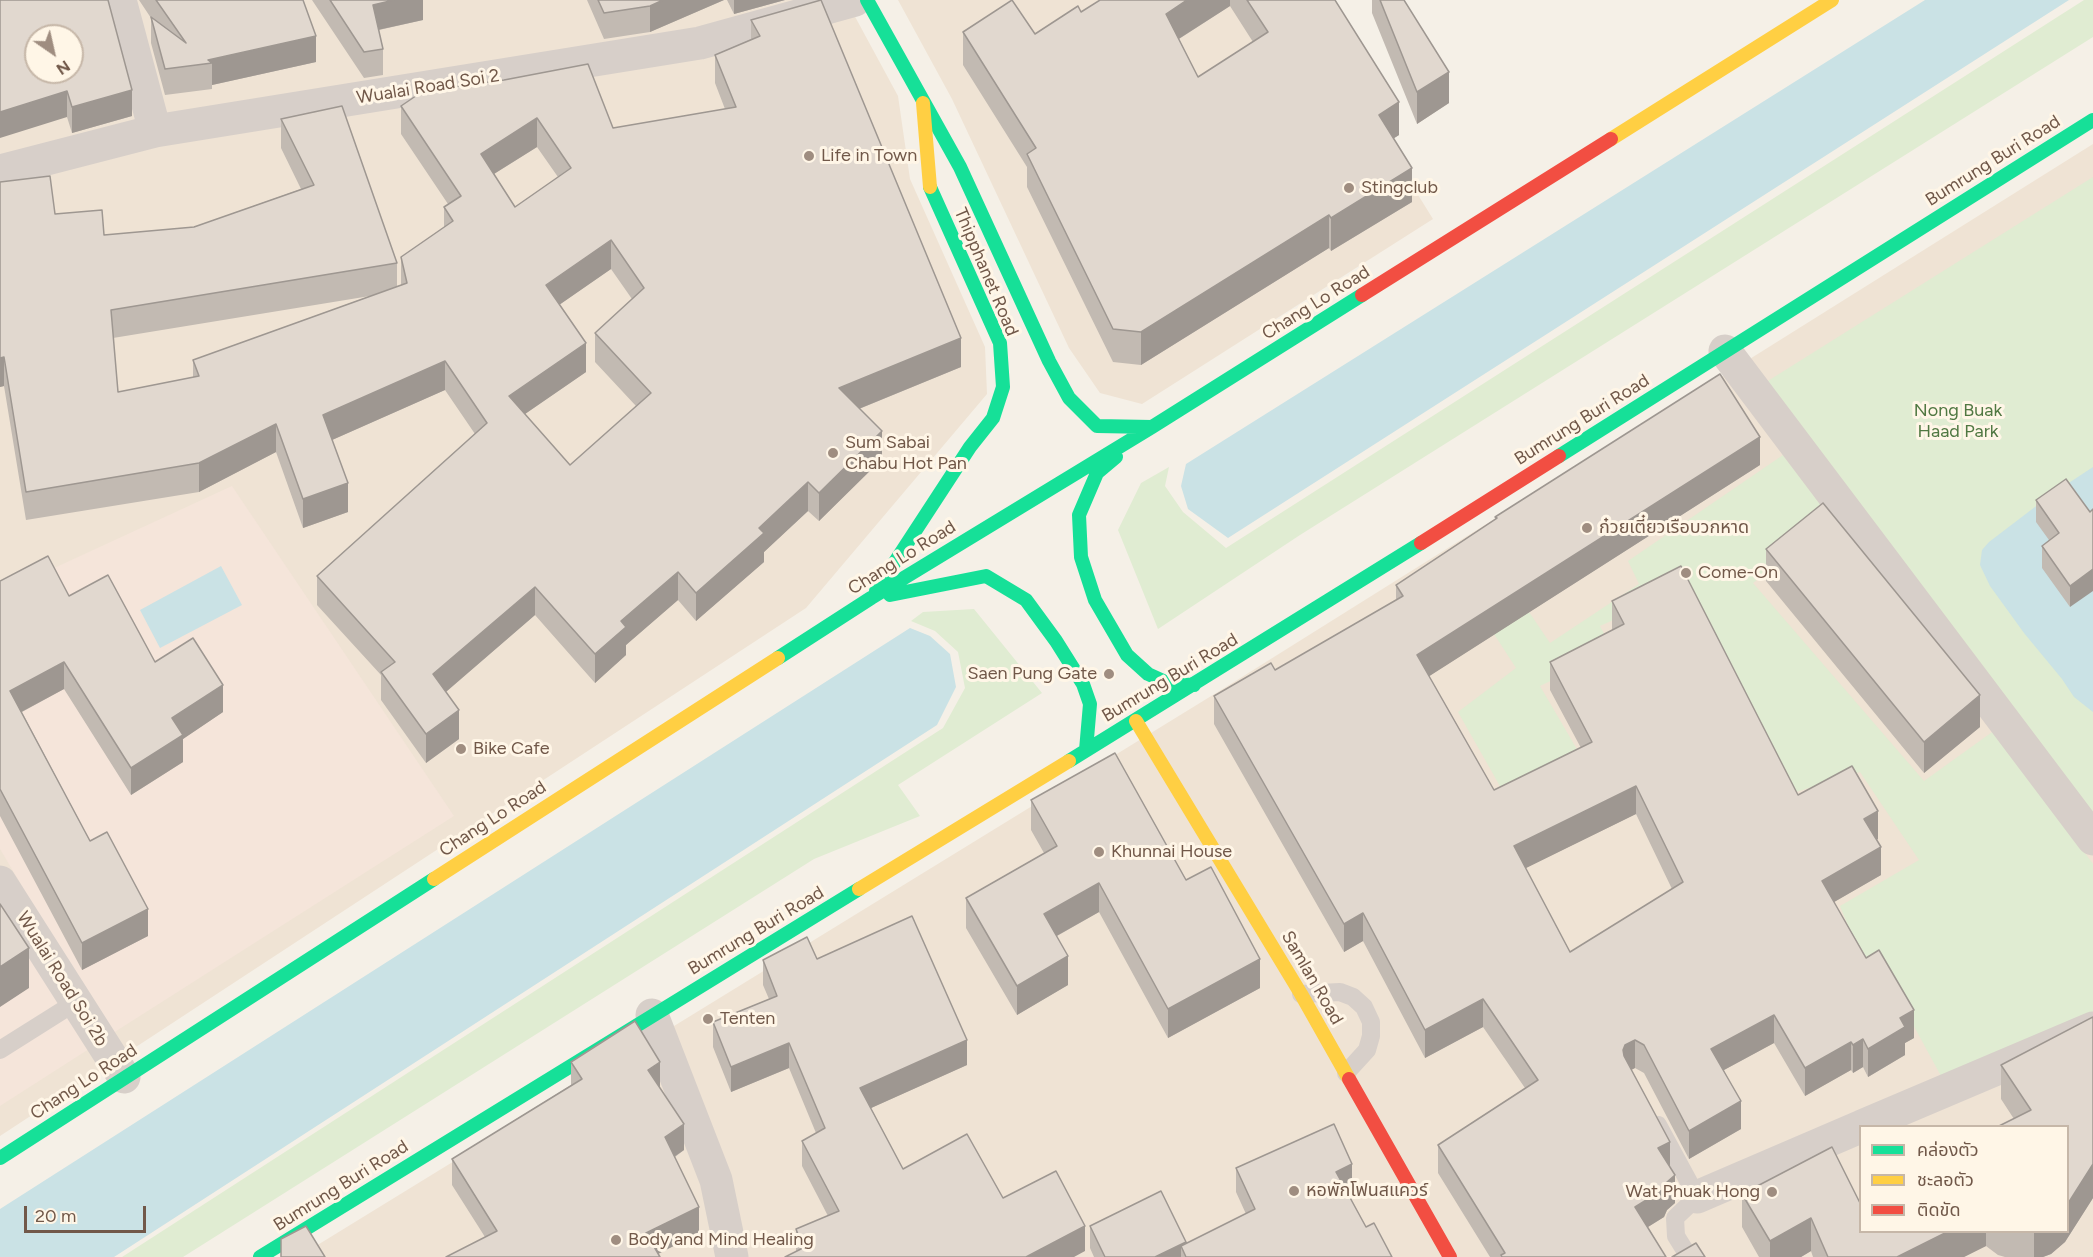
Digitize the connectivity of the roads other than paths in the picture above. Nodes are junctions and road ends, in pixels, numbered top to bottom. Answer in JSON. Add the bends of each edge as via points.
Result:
{"nodes":[{"id":1,"x":120,"y":0,"type":"edge"},
{"id":2,"x":855,"y":0,"type":"edge"},
{"id":3,"x":867,"y":0,"type":"edge"},
{"id":4,"x":1832,"y":0,"type":"edge"},
{"id":5,"x":923,"y":103,"type":"junction"},
{"id":6,"x":2093,"y":120,"type":"edge"},
{"id":7,"x":155,"y":131,"type":"junction"},
{"id":8,"x":0,"y":171,"type":"edge"},
{"id":9,"x":1725,"y":351,"type":"junction"},
{"id":10,"x":1152,"y":427,"type":"junction"},
{"id":11,"x":871,"y":598,"type":"junction"},
{"id":12,"x":1194,"y":685,"type":"junction"},
{"id":13,"x":1136,"y":721,"type":"junction"},
{"id":14,"x":1086,"y":750,"type":"junction"},
{"id":15,"x":2093,"y":840,"type":"edge"},
{"id":16,"x":0,"y":882,"type":"edge"},
{"id":17,"x":1301,"y":994,"type":"junction"},
{"id":18,"x":76,"y":1002,"type":"junction"},
{"id":19,"x":652,"y":1015,"type":"junction"},
{"id":20,"x":2093,"y":1028,"type":"edge"},
{"id":21,"x":0,"y":1050,"type":"edge"},
{"id":22,"x":1346,"y":1073,"type":"junction"},
{"id":23,"x":124,"y":1077,"type":"junction"},
{"id":24,"x":1650,"y":1108,"type":"edge"},
{"id":25,"x":1866,"y":1125,"type":"edge"},
{"id":26,"x":1859,"y":1128,"type":"edge"},
{"id":27,"x":0,"y":1158,"type":"edge"},
{"id":28,"x":1697,"y":1197,"type":"junction"},
{"id":29,"x":260,"y":1257,"type":"edge"},
{"id":30,"x":732,"y":1257,"type":"edge"},
{"id":31,"x":1450,"y":1257,"type":"edge"},
{"id":32,"x":1689,"y":1257,"type":"edge"}],
"edges":[{"from":1,"to":7,"type":"street"},
{"from":2,"to":7,"type":"street","name":"Wualai Road Soi 2","via":[[700,43]]},
{"from":3,"to":5,"type":"main road","name":"Thipphanet Road"},
{"from":4,"to":10,"type":"main road","name":"Chang Lo Road"},
{"from":5,"to":10,"type":"main road","name":"Thipphanet Road","via":[[960,167],[1048,361],[1069,398],[1097,426]]},
{"from":5,"to":11,"type":"main road","name":"Thipphanet Road","via":[[929,184],[1000,343],[1003,387],[993,418]]},
{"from":6,"to":9,"type":"main road","name":"Bumrung Buri Road"},
{"from":7,"to":8,"type":"street","name":"Wualai Road Soi 2"},
{"from":9,"to":12,"type":"main road","name":"Bumrung Buri Road"},
{"from":9,"to":15,"type":"street"},
{"from":10,"to":11,"type":"main road","name":"Chang Lo Road"},
{"from":10,"to":12,"type":"main road","via":[[1097,473],[1079,514],[1081,557],[1095,600],[1127,655],[1148,674],[1170,684]]},
{"from":11,"to":14,"type":"main road","via":[[986,576],[1026,600],[1083,684],[1090,704]]},
{"from":11,"to":23,"type":"main road","name":"Chang Lo Road"},
{"from":12,"to":13,"type":"main road","name":"Bumrung Buri Road"},
{"from":13,"to":14,"type":"main road","name":"Bumrung Buri Road"},
{"from":13,"to":17,"type":"main road","name":"Samlan Road"},
{"from":14,"to":19,"type":"main road","name":"Bumrung Buri Road"},
{"from":16,"to":18,"type":"street","name":"Wualai Road Soi 2b"},
{"from":17,"to":22,"type":"main road","name":"Samlan Road"},
{"from":17,"to":22,"type":"lane","via":[[1340,992],[1364,1007],[1371,1022],[1371,1036],[1367,1050]]},
{"from":18,"to":21,"type":"lane"},
{"from":18,"to":23,"type":"street","name":"Wualai Road Soi 2b"},
{"from":19,"to":29,"type":"main road","name":"Bumrung Buri Road"},
{"from":19,"to":30,"type":"street","via":[[716,1180]]},
{"from":20,"to":25,"type":"street"},
{"from":22,"to":31,"type":"main road","name":"Samlan Road"},
{"from":23,"to":27,"type":"main road","name":"Chang Lo Road"},
{"from":24,"to":28,"type":"lane"},
{"from":26,"to":28,"type":"street"},
{"from":28,"to":32,"type":"lane","via":[[1675,1218],[1676,1236]]}]}
